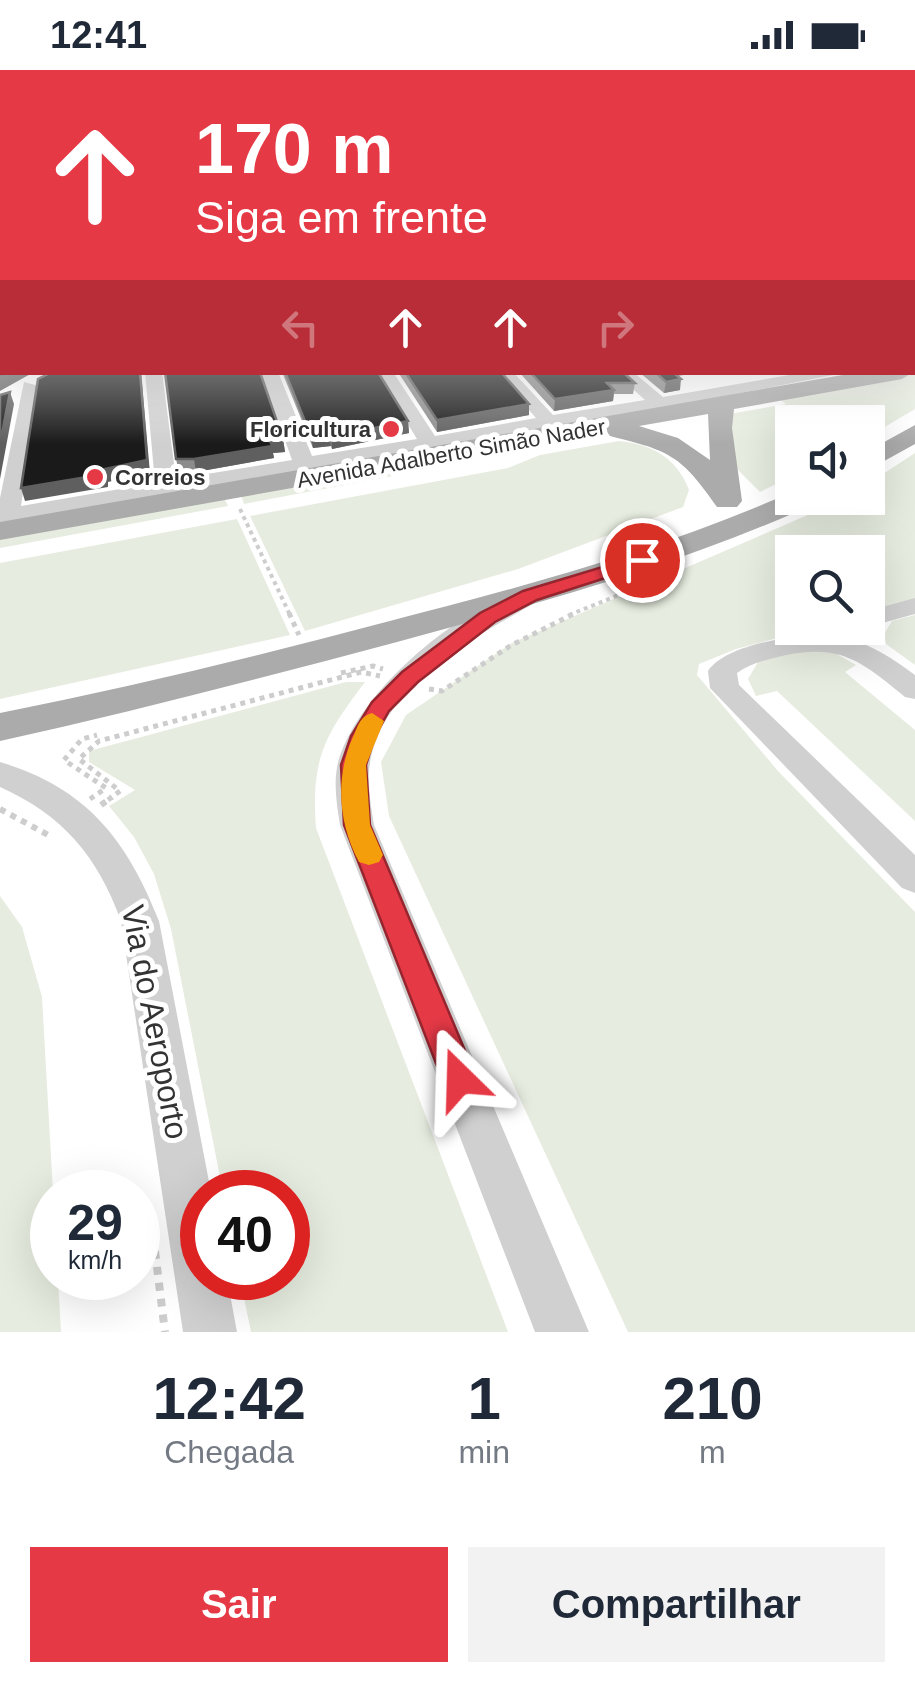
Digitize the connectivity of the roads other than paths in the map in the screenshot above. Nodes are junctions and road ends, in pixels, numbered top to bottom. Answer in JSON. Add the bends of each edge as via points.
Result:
{"nodes":[{"id":1,"x":154,"y":375,"type":"edge"},
{"id":2,"x":270,"y":375,"type":"edge"},
{"id":3,"x":386,"y":375,"type":"edge"},
{"id":4,"x":506,"y":375,"type":"edge"},
{"id":5,"x":626,"y":375,"type":"edge"},
{"id":6,"x":821,"y":375,"type":"edge"},
{"id":7,"x":873,"y":375,"type":"edge"},
{"id":8,"x":30,"y":386,"type":"dead end"},
{"id":9,"x":719,"y":391,"type":"edge"},
{"id":10,"x":660,"y":404,"type":"junction"},
{"id":11,"x":566,"y":428,"type":"junction"},
{"id":12,"x":915,"y":433,"type":"edge"},
{"id":13,"x":430,"y":444,"type":"junction"},
{"id":14,"x":885,"y":452,"type":"edge"},
{"id":15,"x":305,"y":466,"type":"junction"},
{"id":16,"x":166,"y":489,"type":"junction"},
{"id":17,"x":726,"y":500,"type":"junction"},
{"id":18,"x":237,"y":502,"type":"junction"},
{"id":19,"x":775,"y":510,"type":"edge"},
{"id":20,"x":3,"y":521,"type":"edge"},
{"id":21,"x":680,"y":549,"type":"junction"},
{"id":22,"x":0,"y":557,"type":"edge"},
{"id":23,"x":530,"y":596,"type":"junction"},
{"id":24,"x":915,"y":606,"type":"edge"},
{"id":25,"x":885,"y":614,"type":"edge"},
{"id":26,"x":793,"y":645,"type":"edge"},
{"id":27,"x":858,"y":645,"type":"edge"},
{"id":28,"x":915,"y":690,"type":"edge"},
{"id":29,"x":0,"y":727,"type":"edge"},
{"id":30,"x":0,"y":774,"type":"edge"},
{"id":31,"x":915,"y":878,"type":"edge"},
{"id":32,"x":210,"y":1332,"type":"edge"},
{"id":33,"x":562,"y":1332,"type":"edge"}],
"edges":[{"from":1,"to":16,"type":"street"},
{"from":2,"to":15,"type":"street"},
{"from":3,"to":13,"type":"street"},
{"from":4,"to":11,"type":"street"},
{"from":5,"to":10,"type":"street"},
{"from":6,"to":9,"type":"street","name":"Avenida Adalberto Simão Nader"},
{"from":7,"to":9,"type":"main road","name":"Avenida Adalberto Simão Nader"},
{"from":8,"to":20,"type":"street"},
{"from":9,"to":10,"type":"street","name":"Avenida Adalberto Simão Nader"},
{"from":9,"to":11,"type":"main road","name":"Avenida Adalberto Simão Nader"},
{"from":9,"to":17,"type":"main road","via":[[730,479]]},
{"from":10,"to":11,"type":"street","name":"Avenida Adalberto Simão Nader"},
{"from":11,"to":13,"type":"street","name":"Avenida Adalberto Simão Nader"},
{"from":11,"to":17,"type":"main road","via":[[634,432],[673,443],[703,465]]},
{"from":11,"to":18,"type":"main road","via":[[526,451],[479,465]]},
{"from":12,"to":14,"type":"main road"},
{"from":13,"to":15,"type":"street","name":"Avenida Adalberto Simão Nader"},
{"from":15,"to":16,"type":"street","name":"Avenida Adalberto Simão Nader"},
{"from":16,"to":20,"type":"street","name":"Avenida Adalberto Simão Nader"},
{"from":17,"to":21,"type":"main road"},
{"from":18,"to":20,"type":"main road"},
{"from":18,"to":22,"type":"main road"},
{"from":19,"to":21,"type":"main road"},
{"from":21,"to":23,"type":"main road"},
{"from":23,"to":29,"type":"main road","via":[[195,684]]},
{"from":23,"to":33,"type":"street","via":[[488,618],[410,677],[380,707],[353,765],[357,825]]},
{"from":24,"to":25,"type":"street"},
{"from":26,"to":31,"type":"street","via":[[738,659],[722,670],[721,679]]},
{"from":27,"to":28,"type":"street"},
{"from":30,"to":32,"type":"street","name":"Via do Aeroporto","via":[[40,789],[63,824],[128,885],[140,921]]}]}
